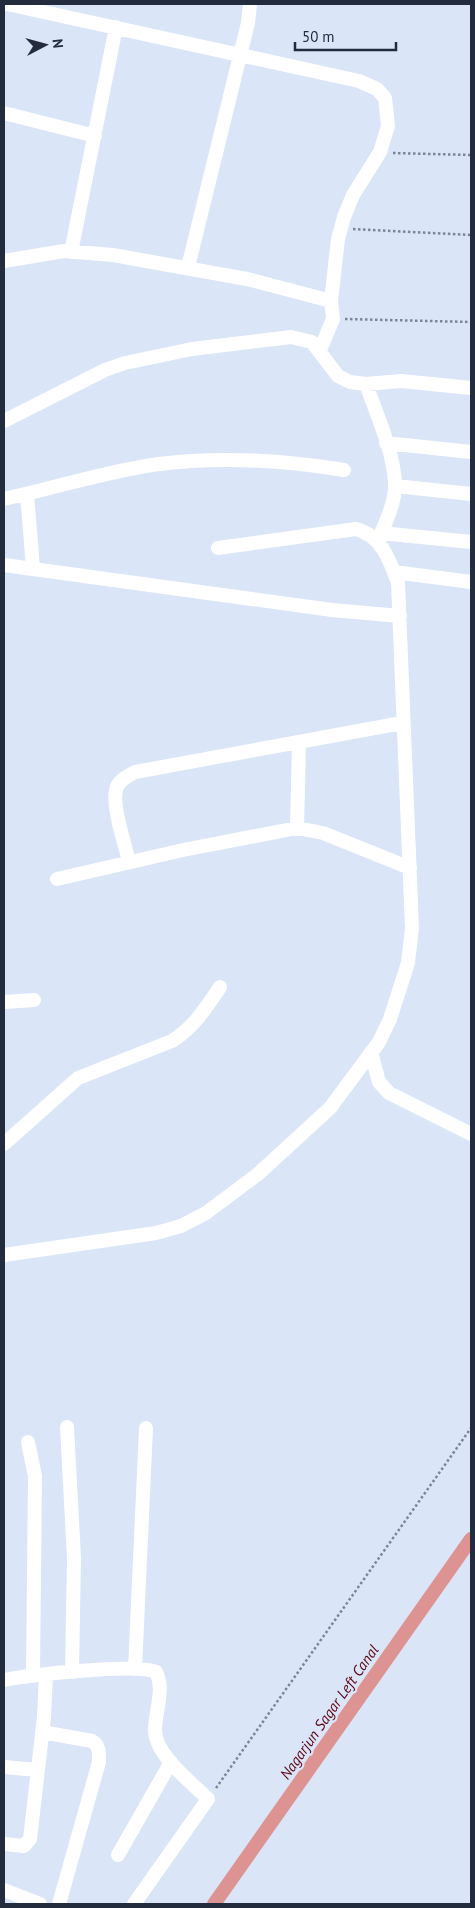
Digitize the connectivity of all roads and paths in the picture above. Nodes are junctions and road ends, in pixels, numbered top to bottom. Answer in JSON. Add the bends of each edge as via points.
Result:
{"nodes":[{"id":1,"x":7,"y":4,"type":"edge"},
{"id":2,"x":250,"y":4,"type":"edge"},
{"id":3,"x":116,"y":27,"type":"junction"},
{"id":4,"x":240,"y":54,"type":"junction"},
{"id":5,"x":4,"y":113,"type":"edge"},
{"id":6,"x":95,"y":136,"type":"junction"},
{"id":7,"x":380,"y":152,"type":"junction"},
{"id":8,"x":471,"y":155,"type":"edge"},
{"id":9,"x":341,"y":228,"type":"junction"},
{"id":10,"x":471,"y":235,"type":"edge"},
{"id":11,"x":72,"y":252,"type":"junction"},
{"id":12,"x":4,"y":261,"type":"edge"},
{"id":13,"x":188,"y":267,"type":"junction"},
{"id":14,"x":331,"y":301,"type":"junction"},
{"id":15,"x":332,"y":319,"type":"junction"},
{"id":16,"x":471,"y":322,"type":"edge"},
{"id":17,"x":320,"y":350,"type":"junction"},
{"id":18,"x":366,"y":384,"type":"junction"},
{"id":19,"x":471,"y":388,"type":"edge"},
{"id":20,"x":4,"y":421,"type":"edge"},
{"id":21,"x":386,"y":443,"type":"junction"},
{"id":22,"x":471,"y":452,"type":"edge"},
{"id":23,"x":344,"y":470,"type":"dead end"},
{"id":24,"x":395,"y":486,"type":"junction"},
{"id":25,"x":27,"y":494,"type":"junction"},
{"id":26,"x":471,"y":494,"type":"edge"},
{"id":27,"x":4,"y":499,"type":"edge"},
{"id":28,"x":380,"y":537,"type":"junction"},
{"id":29,"x":471,"y":542,"type":"edge"},
{"id":30,"x":218,"y":548,"type":"dead end"},
{"id":31,"x":4,"y":565,"type":"edge"},
{"id":32,"x":33,"y":568,"type":"junction"},
{"id":33,"x":394,"y":572,"type":"junction"},
{"id":34,"x":471,"y":582,"type":"edge"},
{"id":35,"x":400,"y":616,"type":"junction"},
{"id":36,"x":402,"y":723,"type":"junction"},
{"id":37,"x":299,"y":744,"type":"junction"},
{"id":38,"x":297,"y":828,"type":"junction"},
{"id":39,"x":129,"y":862,"type":"junction"},
{"id":40,"x":410,"y":868,"type":"junction"},
{"id":41,"x":57,"y":879,"type":"dead end"},
{"id":42,"x":220,"y":987,"type":"dead end"},
{"id":43,"x":34,"y":1000,"type":"dead end"},
{"id":44,"x":4,"y":1002,"type":"edge"},
{"id":45,"x":371,"y":1052,"type":"junction"},
{"id":46,"x":471,"y":1134,"type":"edge"},
{"id":47,"x":4,"y":1144,"type":"edge"},
{"id":48,"x":4,"y":1255,"type":"edge"},
{"id":49,"x":67,"y":1427,"type":"dead end"},
{"id":50,"x":146,"y":1428,"type":"dead end"},
{"id":51,"x":471,"y":1428,"type":"edge"},
{"id":52,"x":28,"y":1442,"type":"dead end"},
{"id":53,"x":135,"y":1669,"type":"junction"},
{"id":54,"x":72,"y":1672,"type":"junction"},
{"id":55,"x":39,"y":1674,"type":"junction"},
{"id":56,"x":4,"y":1680,"type":"edge"},
{"id":57,"x":42,"y":1732,"type":"junction"},
{"id":58,"x":171,"y":1762,"type":"junction"},
{"id":59,"x":4,"y":1767,"type":"edge"},
{"id":60,"x":37,"y":1770,"type":"junction"},
{"id":61,"x":208,"y":1799,"type":"junction"},
{"id":62,"x":4,"y":1844,"type":"edge"},
{"id":63,"x":118,"y":1855,"type":"dead end"},
{"id":64,"x":4,"y":1890,"type":"edge"},
{"id":65,"x":40,"y":1904,"type":"edge"},
{"id":66,"x":59,"y":1904,"type":"edge"},
{"id":67,"x":134,"y":1904,"type":"edge"}],
"edges":[{"from":1,"to":3,"type":"street"},
{"from":2,"to":4,"type":"street"},
{"from":3,"to":4,"type":"street"},
{"from":3,"to":6,"type":"street"},
{"from":4,"to":7,"type":"street","via":[[359,81],[377,89],[385,98],[388,110],[388,126]]},
{"from":4,"to":13,"type":"street"},
{"from":5,"to":6,"type":"street"},
{"from":6,"to":11,"type":"street"},
{"from":7,"to":8,"type":"path"},
{"from":7,"to":9,"type":"street","via":[[353,195]]},
{"from":9,"to":10,"type":"path"},
{"from":9,"to":14,"type":"street"},
{"from":11,"to":12,"type":"street"},
{"from":11,"to":13,"type":"street"},
{"from":13,"to":14,"type":"street"},
{"from":14,"to":15,"type":"street"},
{"from":15,"to":16,"type":"path"},
{"from":15,"to":17,"type":"street"},
{"from":17,"to":18,"type":"street","via":[[338,376]]},
{"from":17,"to":20,"type":"street","via":[[312,342],[291,337],[192,349],[125,363]]},
{"from":18,"to":19,"type":"street","via":[[401,381]]},
{"from":18,"to":21,"type":"street"},
{"from":21,"to":22,"type":"street"},
{"from":21,"to":24,"type":"street"},
{"from":23,"to":25,"type":"street","via":[[270,460],[218,458],[158,464]]},
{"from":24,"to":26,"type":"street"},
{"from":24,"to":28,"type":"street","via":[[392,506]]},
{"from":25,"to":27,"type":"street"},
{"from":25,"to":32,"type":"street"},
{"from":28,"to":29,"type":"street"},
{"from":28,"to":30,"type":"street","via":[[356,529]]},
{"from":28,"to":33,"type":"street"},
{"from":31,"to":32,"type":"street"},
{"from":32,"to":35,"type":"street","via":[[332,610]]},
{"from":33,"to":34,"type":"street"},
{"from":33,"to":35,"type":"street"},
{"from":35,"to":36,"type":"street"},
{"from":36,"to":37,"type":"street"},
{"from":36,"to":40,"type":"street"},
{"from":37,"to":38,"type":"street"},
{"from":37,"to":39,"type":"street","via":[[135,772],[122,780],[116,788],[116,803]]},
{"from":38,"to":39,"type":"street"},
{"from":38,"to":40,"type":"street","via":[[323,833]]},
{"from":39,"to":41,"type":"street"},
{"from":40,"to":45,"type":"street","via":[[412,928],[408,963],[390,1019]]},
{"from":42,"to":47,"type":"street","via":[[186,1032],[172,1041],[78,1078]]},
{"from":43,"to":44,"type":"street"},
{"from":45,"to":46,"type":"street","via":[[379,1082],[389,1094]]},
{"from":45,"to":48,"type":"street","via":[[330,1108],[258,1174],[206,1213],[181,1226],[156,1233]]},
{"from":49,"to":54,"type":"street","via":[[74,1558]]},
{"from":50,"to":53,"type":"street"},
{"from":51,"to":61,"type":"path"},
{"from":52,"to":55,"type":"street","via":[[35,1476]]},
{"from":53,"to":54,"type":"street"},
{"from":53,"to":58,"type":"street","via":[[151,1670],[159,1678],[155,1732],[160,1749]]},
{"from":54,"to":55,"type":"street"},
{"from":55,"to":56,"type":"street"},
{"from":55,"to":57,"type":"street"},
{"from":57,"to":60,"type":"street"},
{"from":57,"to":66,"type":"street","via":[[92,1741],[99,1750],[99,1762]]},
{"from":58,"to":61,"type":"street"},
{"from":58,"to":63,"type":"street"},
{"from":59,"to":60,"type":"street"},
{"from":60,"to":62,"type":"street","via":[[30,1839],[24,1846]]},
{"from":61,"to":67,"type":"street"},
{"from":64,"to":65,"type":"street"}]}
